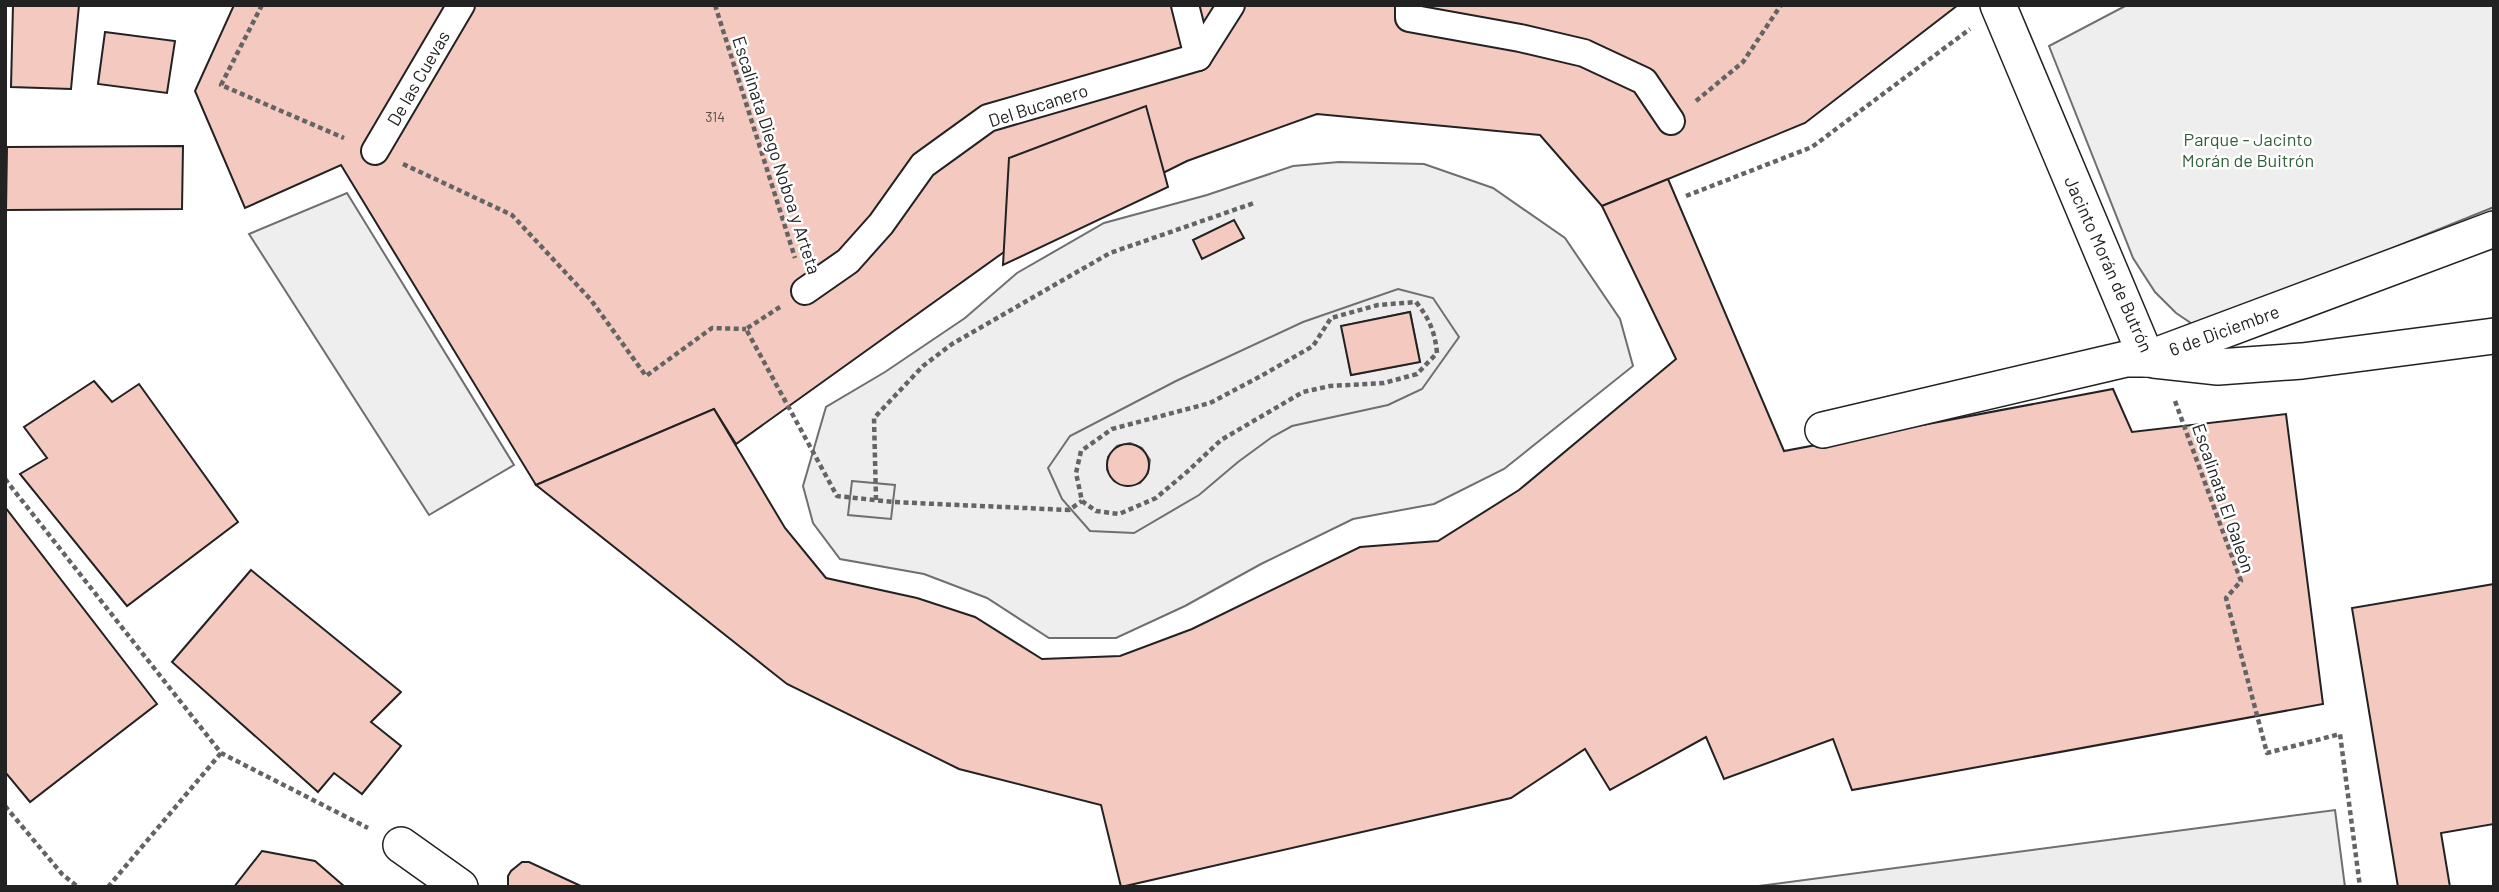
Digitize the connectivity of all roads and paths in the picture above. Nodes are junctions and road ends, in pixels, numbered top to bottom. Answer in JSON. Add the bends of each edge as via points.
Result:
{"nodes":[{"id":1,"x":262,"y":5,"type":"edge"},
{"id":2,"x":461,"y":5,"type":"edge"},
{"id":3,"x":715,"y":5,"type":"edge"},
{"id":4,"x":1185,"y":5,"type":"edge"},
{"id":5,"x":1231,"y":5,"type":"edge"},
{"id":6,"x":1409,"y":5,"type":"edge"},
{"id":7,"x":1781,"y":5,"type":"edge"},
{"id":8,"x":1999,"y":6,"type":"edge"},
{"id":9,"x":1198,"y":57,"type":"junction"},
{"id":10,"x":1671,"y":121,"type":"joint"},
{"id":11,"x":375,"y":151,"type":"junction"},
{"id":12,"x":1686,"y":196,"type":"dead end"},
{"id":13,"x":1254,"y":203,"type":"dead end"},
{"id":14,"x":2494,"y":229,"type":"edge"},
{"id":15,"x":805,"y":291,"type":"junction"},
{"id":16,"x":746,"y":329,"type":"junction"},
{"id":17,"x":2494,"y":336,"type":"edge"},
{"id":18,"x":2147,"y":359,"type":"junction"},
{"id":19,"x":1823,"y":430,"type":"dead end"},
{"id":20,"x":5,"y":479,"type":"edge"},
{"id":21,"x":876,"y":500,"type":"junction"},
{"id":22,"x":1082,"y":501,"type":"junction"},
{"id":23,"x":221,"y":753,"type":"junction"},
{"id":24,"x":5,"y":806,"type":"edge"},
{"id":25,"x":401,"y":845,"type":"joint"},
{"id":26,"x":78,"y":887,"type":"edge"},
{"id":27,"x":108,"y":887,"type":"edge"},
{"id":28,"x":460,"y":887,"type":"edge"},
{"id":29,"x":2360,"y":887,"type":"edge"}],
"edges":[{"from":1,"to":11,"type":"path","via":[[221,85]]},
{"from":2,"to":11,"type":"street","name":"De las Cuevas"},
{"from":3,"to":15,"type":"path","name":"Escalinata Diego Noboa y Arteta"},
{"from":4,"to":9,"type":"street"},
{"from":5,"to":9,"type":"street"},
{"from":6,"to":10,"type":"street","via":[[1409,18],[1584,53],[1644,81]]},
{"from":7,"to":10,"type":"path","via":[[1743,62]]},
{"from":8,"to":12,"type":"path","via":[[1812,147]]},
{"from":8,"to":18,"type":"street","name":"Jacinto Morán de Butrón"},
{"from":9,"to":15,"type":"street","name":"Del Bucanero","via":[[988,118],[923,165],[848,261]]},
{"from":11,"to":16,"type":"path","via":[[512,215],[591,300],[646,376],[712,328]]},
{"from":13,"to":21,"type":"path","via":[[1110,253],[952,344],[923,366],[874,418]]},
{"from":14,"to":18,"type":"street","name":"6 de Diciembre"},
{"from":15,"to":16,"type":"path","name":"Escalinata Diego Noboa y Arteta"},
{"from":16,"to":21,"type":"path","via":[[838,496]]},
{"from":17,"to":18,"type":"street","name":"Jacinto Morán de Butrón","via":[[2218,368]]},
{"from":18,"to":19,"type":"street","name":"6 de Diciembre","via":[[2126,359]]},
{"from":18,"to":29,"type":"path","name":"Escalinata El Galeón","via":[[2178,406],[2241,581],[2226,598],[2267,753],[2340,734]]},
{"from":20,"to":23,"type":"path"},
{"from":21,"to":22,"type":"path","via":[[1069,510]]},
{"from":22,"to":22,"type":"path","via":[[1076,473],[1081,451],[1112,429],[1210,403],[1313,346],[1331,318],[1378,305],[1416,302],[1425,313],[1435,334],[1437,353],[1417,374],[1384,383],[1303,392],[1220,440],[1156,498],[1119,514],[1096,511]]},
{"from":23,"to":25,"type":"path"},
{"from":23,"to":27,"type":"path"},
{"from":24,"to":26,"type":"path"},
{"from":25,"to":28,"type":"street"}]}
